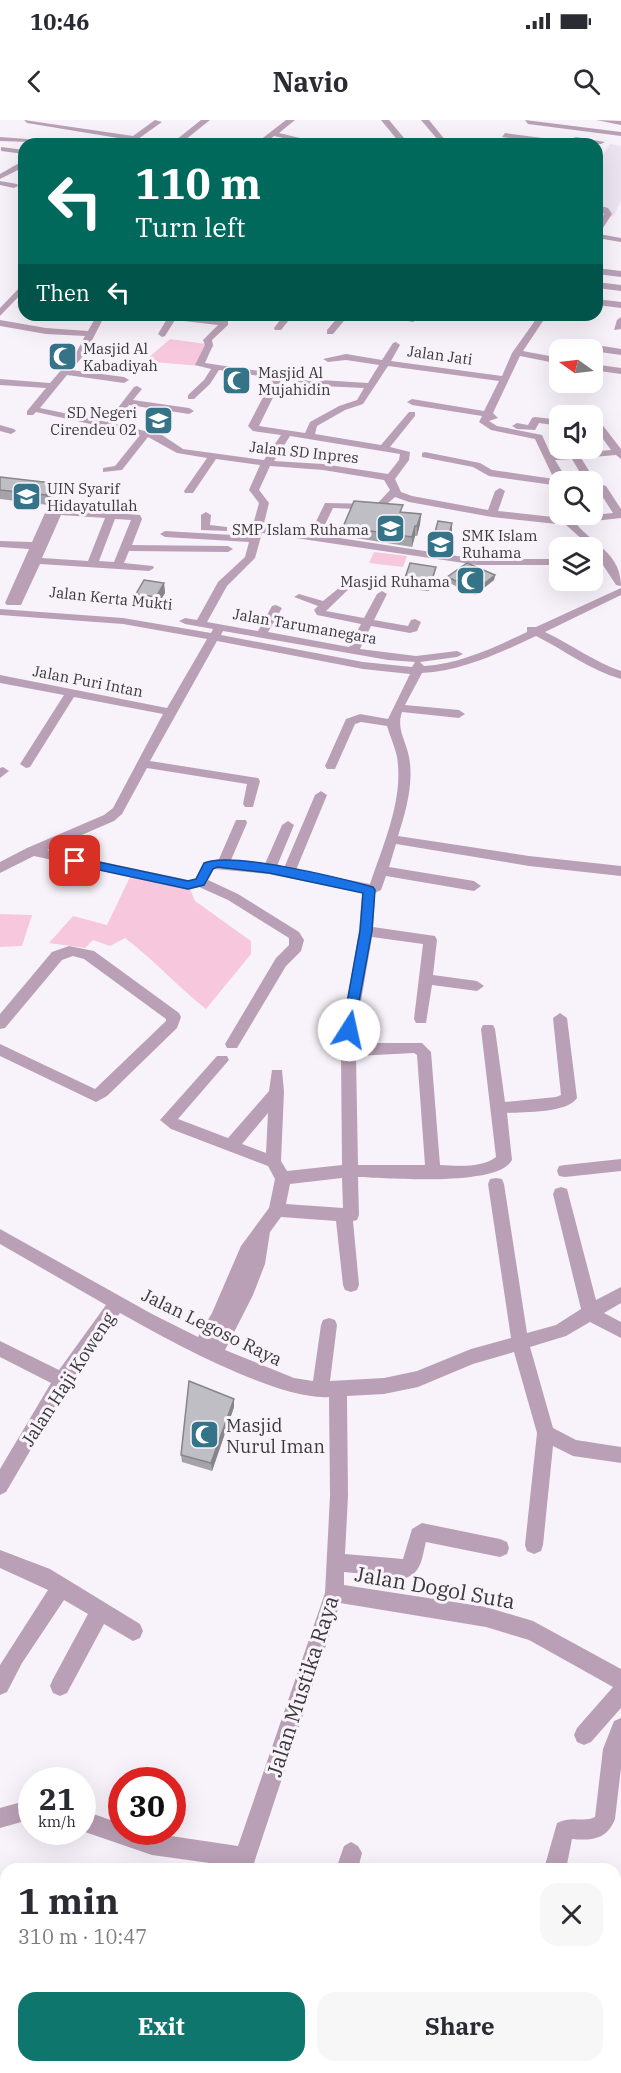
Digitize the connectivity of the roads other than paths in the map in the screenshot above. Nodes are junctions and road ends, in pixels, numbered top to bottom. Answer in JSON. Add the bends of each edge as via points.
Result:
{"nodes":[{"id":1,"x":27,"y":120,"type":"edge"},
{"id":2,"x":86,"y":120,"type":"edge"},
{"id":3,"x":206,"y":120,"type":"edge"},
{"id":4,"x":291,"y":120,"type":"edge"},
{"id":5,"x":385,"y":120,"type":"edge"},
{"id":6,"x":425,"y":120,"type":"edge"},
{"id":7,"x":542,"y":120,"type":"edge"},
{"id":8,"x":600,"y":120,"type":"edge"},
{"id":9,"x":158,"y":122,"type":"dead end"},
{"id":10,"x":621,"y":123,"type":"edge"},
{"id":11,"x":524,"y":124,"type":"edge"},
{"id":12,"x":21,"y":128,"type":"dead end"},
{"id":13,"x":75,"y":129,"type":"junction"},
{"id":14,"x":621,"y":133,"type":"edge"},
{"id":15,"x":275,"y":134,"type":"junction"},
{"id":16,"x":505,"y":135,"type":"junction"},
{"id":17,"x":52,"y":138,"type":"edge"},
{"id":18,"x":61,"y":138,"type":"edge"},
{"id":19,"x":119,"y":138,"type":"edge"},
{"id":20,"x":138,"y":138,"type":"edge"},
{"id":21,"x":183,"y":138,"type":"edge"},
{"id":22,"x":266,"y":138,"type":"edge"},
{"id":23,"x":293,"y":138,"type":"edge"},
{"id":24,"x":400,"y":138,"type":"edge"},
{"id":25,"x":440,"y":138,"type":"edge"},
{"id":26,"x":505,"y":138,"type":"edge"},
{"id":27,"x":525,"y":138,"type":"edge"},
{"id":28,"x":0,"y":139,"type":"edge"},
{"id":29,"x":18,"y":139,"type":"edge"},
{"id":30,"x":4,"y":149,"type":"dead end"},
{"id":31,"x":18,"y":151,"type":"edge"},
{"id":32,"x":18,"y":167,"type":"edge"},
{"id":33,"x":11,"y":171,"type":"junction"},
{"id":34,"x":18,"y":172,"type":"edge"},
{"id":35,"x":0,"y":177,"type":"edge"},
{"id":36,"x":0,"y":183,"type":"edge"},
{"id":37,"x":14,"y":186,"type":"dead end"},
{"id":38,"x":603,"y":209,"type":"edge"},
{"id":39,"x":603,"y":223,"type":"edge"},
{"id":40,"x":603,"y":236,"type":"edge"},
{"id":41,"x":621,"y":240,"type":"edge"},
{"id":42,"x":603,"y":272,"type":"edge"},
{"id":43,"x":621,"y":274,"type":"edge"},
{"id":44,"x":603,"y":286,"type":"edge"},
{"id":45,"x":621,"y":288,"type":"edge"},
{"id":46,"x":18,"y":293,"type":"edge"},
{"id":47,"x":603,"y":303,"type":"edge"},
{"id":48,"x":621,"y":305,"type":"edge"},
{"id":49,"x":10,"y":308,"type":"dead end"},
{"id":50,"x":0,"y":313,"type":"edge"},
{"id":51,"x":96,"y":321,"type":"edge"},
{"id":52,"x":170,"y":321,"type":"edge"},
{"id":53,"x":214,"y":321,"type":"edge"},
{"id":54,"x":284,"y":321,"type":"edge"},
{"id":55,"x":340,"y":321,"type":"edge"},
{"id":56,"x":539,"y":321,"type":"edge"},
{"id":57,"x":0,"y":322,"type":"edge"},
{"id":58,"x":278,"y":327,"type":"dead end"},
{"id":59,"x":330,"y":332,"type":"dead end"},
{"id":60,"x":91,"y":334,"type":"junction"},
{"id":61,"x":162,"y":334,"type":"dead end"},
{"id":62,"x":396,"y":345,"type":"dead end"},
{"id":63,"x":603,"y":352,"type":"edge"},
{"id":64,"x":517,"y":353,"type":"junction"},
{"id":65,"x":621,"y":354,"type":"edge"},
{"id":66,"x":549,"y":359,"type":"edge"},
{"id":67,"x":328,"y":360,"type":"dead end"},
{"id":68,"x":385,"y":363,"type":"junction"},
{"id":69,"x":216,"y":368,"type":"junction"},
{"id":70,"x":603,"y":369,"type":"edge"},
{"id":71,"x":620,"y":371,"type":"edge"},
{"id":72,"x":64,"y":372,"type":"junction"},
{"id":73,"x":279,"y":376,"type":"junction"},
{"id":74,"x":505,"y":379,"type":"junction"},
{"id":75,"x":124,"y":380,"type":"dead end"},
{"id":76,"x":0,"y":382,"type":"edge"},
{"id":77,"x":51,"y":386,"type":"junction"},
{"id":78,"x":371,"y":386,"type":"junction"},
{"id":79,"x":137,"y":389,"type":"dead end"},
{"id":80,"x":191,"y":397,"type":"dead end"},
{"id":81,"x":127,"y":402,"type":"junction"},
{"id":82,"x":412,"y":402,"type":"dead end"},
{"id":83,"x":189,"y":411,"type":"dead end"},
{"id":84,"x":412,"y":414,"type":"dead end"},
{"id":85,"x":487,"y":414,"type":"junction"},
{"id":86,"x":549,"y":420,"type":"edge"},
{"id":87,"x":109,"y":424,"type":"junction"},
{"id":88,"x":0,"y":428,"type":"edge"},
{"id":89,"x":11,"y":430,"type":"dead end"},
{"id":90,"x":603,"y":432,"type":"edge"},
{"id":91,"x":146,"y":433,"type":"junction"},
{"id":92,"x":286,"y":434,"type":"junction"},
{"id":93,"x":309,"y":436,"type":"junction"},
{"id":94,"x":384,"y":448,"type":"junction"},
{"id":95,"x":603,"y":454,"type":"edge"},
{"id":96,"x":620,"y":454,"type":"edge"},
{"id":97,"x":424,"y":455,"type":"dead end"},
{"id":98,"x":213,"y":456,"type":"junction"},
{"id":99,"x":549,"y":458,"type":"edge"},
{"id":100,"x":266,"y":463,"type":"junction"},
{"id":101,"x":107,"y":470,"type":"dead end"},
{"id":102,"x":390,"y":479,"type":"junction"},
{"id":103,"x":549,"y":481,"type":"edge"},
{"id":104,"x":603,"y":488,"type":"dead end"},
{"id":105,"x":395,"y":490,"type":"junction"},
{"id":106,"x":189,"y":491,"type":"dead end"},
{"id":107,"x":500,"y":491,"type":"dead end"},
{"id":108,"x":603,"y":511,"type":"edge"},
{"id":109,"x":619,"y":511,"type":"edge"},
{"id":110,"x":492,"y":514,"type":"junction"},
{"id":111,"x":111,"y":515,"type":"junction"},
{"id":112,"x":207,"y":515,"type":"dead end"},
{"id":113,"x":603,"y":515,"type":"edge"},
{"id":114,"x":549,"y":519,"type":"edge"},
{"id":115,"x":574,"y":525,"type":"edge"},
{"id":116,"x":256,"y":533,"type":"junction"},
{"id":117,"x":165,"y":534,"type":"dead end"},
{"id":118,"x":315,"y":535,"type":"dead end"},
{"id":119,"x":0,"y":544,"type":"edge"},
{"id":120,"x":39,"y":545,"type":"junction"},
{"id":121,"x":125,"y":548,"type":"junction"},
{"id":122,"x":228,"y":549,"type":"dead end"},
{"id":123,"x":32,"y":561,"type":"junction"},
{"id":124,"x":603,"y":561,"type":"edge"},
{"id":125,"x":609,"y":561,"type":"junction"},
{"id":126,"x":549,"y":562,"type":"edge"},
{"id":127,"x":92,"y":565,"type":"junction"},
{"id":128,"x":118,"y":566,"type":"junction"},
{"id":129,"x":149,"y":568,"type":"dead end"},
{"id":130,"x":350,"y":582,"type":"dead end"},
{"id":131,"x":621,"y":583,"type":"edge"},
{"id":132,"x":621,"y":591,"type":"edge"},
{"id":133,"x":382,"y":594,"type":"dead end"},
{"id":134,"x":299,"y":597,"type":"dead end"},
{"id":135,"x":10,"y":602,"type":"edge"},
{"id":136,"x":325,"y":605,"type":"junction"},
{"id":137,"x":276,"y":608,"type":"dead end"},
{"id":138,"x":0,"y":612,"type":"edge"},
{"id":139,"x":73,"y":614,"type":"junction"},
{"id":140,"x":415,"y":622,"type":"dead end"},
{"id":141,"x":200,"y":624,"type":"junction"},
{"id":142,"x":367,"y":624,"type":"junction"},
{"id":143,"x":532,"y":630,"type":"junction"},
{"id":144,"x":216,"y":632,"type":"junction"},
{"id":145,"x":261,"y":635,"type":"junction"},
{"id":146,"x":353,"y":651,"type":"junction"},
{"id":147,"x":418,"y":665,"type":"junction"},
{"id":148,"x":621,"y":675,"type":"edge"},
{"id":149,"x":0,"y":679,"type":"edge"},
{"id":150,"x":71,"y":693,"type":"junction"},
{"id":151,"x":397,"y":708,"type":"junction"},
{"id":152,"x":170,"y":712,"type":"junction"},
{"id":153,"x":459,"y":714,"type":"dead end"},
{"id":154,"x":392,"y":723,"type":"junction"},
{"id":155,"x":26,"y":764,"type":"dead end"},
{"id":156,"x":145,"y":764,"type":"junction"},
{"id":157,"x":331,"y":766,"type":"dead end"},
{"id":158,"x":321,"y":795,"type":"dead end"},
{"id":159,"x":249,"y":804,"type":"dead end"},
{"id":160,"x":241,"y":823,"type":"dead end"},
{"id":161,"x":288,"y":825,"type":"dead end"},
{"id":162,"x":392,"y":839,"type":"junction"},
{"id":163,"x":32,"y":851,"type":"junction"},
{"id":164,"x":223,"y":864,"type":"junction"},
{"id":165,"x":1,"y":867,"type":"edge"},
{"id":166,"x":269,"y":869,"type":"junction"},
{"id":167,"x":382,"y":871,"type":"junction"},
{"id":168,"x":621,"y":871,"type":"edge"},
{"id":169,"x":288,"y":873,"type":"junction"},
{"id":170,"x":200,"y":882,"type":"junction"},
{"id":171,"x":474,"y":886,"type":"dead end"},
{"id":172,"x":369,"y":890,"type":"junction"},
{"id":173,"x":366,"y":931,"type":"junction"},
{"id":174,"x":427,"y":979,"type":"junction"},
{"id":175,"x":477,"y":986,"type":"dead end"},
{"id":176,"x":560,"y":1018,"type":"dead end"},
{"id":177,"x":421,"y":1019,"type":"dead end"},
{"id":178,"x":0,"y":1024,"type":"edge"},
{"id":179,"x":488,"y":1029,"type":"dead end"},
{"id":180,"x":349,"y":1030,"type":"dead end"},
{"id":181,"x":232,"y":1044,"type":"dead end"},
{"id":182,"x":0,"y":1050,"type":"edge"},
{"id":183,"x":222,"y":1060,"type":"dead end"},
{"id":184,"x":277,"y":1074,"type":"dead end"},
{"id":185,"x":278,"y":1092,"type":"junction"},
{"id":186,"x":500,"y":1108,"type":"junction"},
{"id":187,"x":231,"y":1145,"type":"junction"},
{"id":188,"x":273,"y":1162,"type":"junction"},
{"id":189,"x":621,"y":1166,"type":"edge"},
{"id":190,"x":349,"y":1171,"type":"junction"},
{"id":191,"x":565,"y":1171,"type":"dead end"},
{"id":192,"x":433,"y":1173,"type":"junction"},
{"id":193,"x":282,"y":1178,"type":"junction"},
{"id":194,"x":496,"y":1184,"type":"dead end"},
{"id":195,"x":561,"y":1194,"type":"dead end"},
{"id":196,"x":277,"y":1210,"type":"junction"},
{"id":197,"x":344,"y":1216,"type":"junction"},
{"id":198,"x":0,"y":1236,"type":"edge"},
{"id":199,"x":351,"y":1285,"type":"dead end"},
{"id":200,"x":621,"y":1294,"type":"edge"},
{"id":201,"x":118,"y":1302,"type":"junction"},
{"id":202,"x":591,"y":1314,"type":"junction"},
{"id":203,"x":329,"y":1325,"type":"dead end"},
{"id":204,"x":621,"y":1331,"type":"edge"},
{"id":205,"x":211,"y":1344,"type":"junction"},
{"id":206,"x":520,"y":1344,"type":"junction"},
{"id":207,"x":0,"y":1349,"type":"edge"},
{"id":208,"x":62,"y":1380,"type":"junction"},
{"id":209,"x":329,"y":1390,"type":"junction"},
{"id":210,"x":546,"y":1433,"type":"junction"},
{"id":211,"x":621,"y":1455,"type":"edge"},
{"id":212,"x":0,"y":1486,"type":"edge"},
{"id":213,"x":534,"y":1545,"type":"dead end"},
{"id":214,"x":500,"y":1548,"type":"dead end"},
{"id":215,"x":0,"y":1559,"type":"edge"},
{"id":216,"x":337,"y":1562,"type":"junction"},
{"id":217,"x":61,"y":1588,"type":"junction"},
{"id":218,"x":334,"y":1593,"type":"junction"},
{"id":219,"x":100,"y":1612,"type":"junction"},
{"id":220,"x":133,"y":1631,"type":"dead end"},
{"id":221,"x":621,"y":1680,"type":"edge"},
{"id":222,"x":0,"y":1685,"type":"edge"},
{"id":223,"x":60,"y":1686,"type":"dead end"},
{"id":224,"x":621,"y":1693,"type":"edge"},
{"id":225,"x":621,"y":1728,"type":"edge"},
{"id":226,"x":584,"y":1735,"type":"dead end"},
{"id":227,"x":18,"y":1813,"type":"edge"},
{"id":228,"x":0,"y":1818,"type":"edge"},
{"id":229,"x":96,"y":1825,"type":"edge"},
{"id":230,"x":242,"y":1863,"type":"edge"},
{"id":231,"x":556,"y":1863,"type":"edge"}],
"edges":[{"from":1,"to":13,"type":"street"},
{"from":2,"to":13,"type":"street"},
{"from":3,"to":21,"type":"street"},
{"from":4,"to":15,"type":"street"},
{"from":5,"to":24,"type":"street"},
{"from":6,"to":25,"type":"street"},
{"from":7,"to":14,"type":"street"},
{"from":8,"to":10,"type":"street"},
{"from":9,"to":20,"type":"street"},
{"from":11,"to":14,"type":"street"},
{"from":11,"to":16,"type":"street"},
{"from":12,"to":17,"type":"street"},
{"from":13,"to":18,"type":"street"},
{"from":13,"to":19,"type":"street"},
{"from":15,"to":22,"type":"street"},
{"from":15,"to":23,"type":"street"},
{"from":16,"to":26,"type":"street"},
{"from":16,"to":27,"type":"street"},
{"from":28,"to":29,"type":"street"},
{"from":30,"to":31,"type":"street"},
{"from":32,"to":33,"type":"street"},
{"from":33,"to":34,"type":"street"},
{"from":33,"to":35,"type":"street"},
{"from":36,"to":37,"type":"street"},
{"from":38,"to":39,"type":"street","via":[[608,214]]},
{"from":40,"to":41,"type":"street"},
{"from":42,"to":43,"type":"street"},
{"from":44,"to":45,"type":"street"},
{"from":46,"to":50,"type":"street"},
{"from":47,"to":48,"type":"street"},
{"from":49,"to":57,"type":"street"},
{"from":51,"to":60,"type":"street","name":"Jalan SD Inpres"},
{"from":52,"to":61,"type":"street"},
{"from":53,"to":69,"type":"street","via":[[225,322],[207,340],[209,345],[200,364]]},
{"from":54,"to":58,"type":"street"},
{"from":55,"to":59,"type":"street"},
{"from":56,"to":64,"type":"street"},
{"from":57,"to":60,"type":"street"},
{"from":60,"to":72,"type":"street","name":"Jalan SD Inpres"},
{"from":62,"to":68,"type":"street"},
{"from":63,"to":65,"type":"street"},
{"from":64,"to":66,"type":"street"},
{"from":64,"to":74,"type":"street"},
{"from":67,"to":68,"type":"street","via":[[346,357]]},
{"from":68,"to":74,"type":"street","name":"Jalan Jati"},
{"from":68,"to":78,"type":"street","name":"Jalan Jati"},
{"from":69,"to":73,"type":"street"},
{"from":69,"to":80,"type":"street"},
{"from":70,"to":71,"type":"street"},
{"from":72,"to":75,"type":"street"},
{"from":72,"to":77,"type":"street","name":"Jalan SD Inpres"},
{"from":73,"to":78,"type":"street"},
{"from":73,"to":92,"type":"street","via":[[253,426]]},
{"from":74,"to":85,"type":"street"},
{"from":76,"to":77,"type":"street"},
{"from":77,"to":87,"type":"street","name":"Jalan SD Inpres","via":[[32,411]]},
{"from":78,"to":93,"type":"street","name":"Jalan Jati","via":[[360,402],[313,424]]},
{"from":79,"to":81,"type":"street"},
{"from":81,"to":83,"type":"street"},
{"from":81,"to":87,"type":"street"},
{"from":82,"to":85,"type":"street"},
{"from":84,"to":94,"type":"street"},
{"from":85,"to":86,"type":"street","via":[[500,424],[527,428],[532,427],[536,417]]},
{"from":85,"to":99,"type":"street","via":[[487,426],[539,437]]},
{"from":87,"to":91,"type":"street","name":"Jalan SD Inpres"},
{"from":88,"to":89,"type":"street"},
{"from":90,"to":96,"type":"street"},
{"from":91,"to":98,"type":"street","name":"Jalan SD Inpres","via":[[159,436],[180,451]]},
{"from":91,"to":101,"type":"street","via":[[118,468]]},
{"from":92,"to":93,"type":"street"},
{"from":92,"to":100,"type":"street"},
{"from":93,"to":94,"type":"street"},
{"from":94,"to":102,"type":"street","via":[[405,452],[404,460]]},
{"from":95,"to":96,"type":"street"},
{"from":97,"to":103,"type":"street","via":[[476,465],[489,473]]},
{"from":98,"to":100,"type":"street","name":"Jalan SD Inpres"},
{"from":98,"to":106,"type":"street"},
{"from":100,"to":102,"type":"street","name":"Jalan SD Inpres","via":[[323,467]]},
{"from":100,"to":116,"type":"street","via":[[254,490],[264,503]]},
{"from":102,"to":105,"type":"street"},
{"from":104,"to":109,"type":"street"},
{"from":105,"to":110,"type":"street","via":[[409,499]]},
{"from":105,"to":118,"type":"street","via":[[380,507],[329,505]]},
{"from":107,"to":110,"type":"street"},
{"from":108,"to":109,"type":"street"},
{"from":109,"to":113,"type":"street"},
{"from":110,"to":114,"type":"street"},
{"from":111,"to":120,"type":"street","via":[[57,512]]},
{"from":111,"to":121,"type":"street","via":[[137,519]]},
{"from":111,"to":127,"type":"street"},
{"from":112,"to":116,"type":"street","via":[[205,528]]},
{"from":115,"to":125,"type":"street"},
{"from":116,"to":117,"type":"street"},
{"from":116,"to":126,"type":"street","via":[[477,562]]},
{"from":116,"to":141,"type":"street","via":[[246,563],[222,584]]},
{"from":119,"to":120,"type":"street"},
{"from":120,"to":123,"type":"street"},
{"from":121,"to":122,"type":"street"},
{"from":121,"to":128,"type":"street"},
{"from":123,"to":127,"type":"street"},
{"from":123,"to":135,"type":"street"},
{"from":124,"to":125,"type":"street"},
{"from":125,"to":131,"type":"street"},
{"from":127,"to":128,"type":"street"},
{"from":128,"to":129,"type":"street"},
{"from":130,"to":136,"type":"street"},
{"from":131,"to":143,"type":"street"},
{"from":132,"to":143,"type":"street"},
{"from":133,"to":142,"type":"street"},
{"from":134,"to":136,"type":"street"},
{"from":135,"to":139,"type":"street","name":"Jalan Kerta Mukti"},
{"from":136,"to":142,"type":"street","via":[[321,610],[325,615]]},
{"from":137,"to":145,"type":"street"},
{"from":138,"to":139,"type":"street"},
{"from":139,"to":141,"type":"street","name":"Jalan Kerta Mukti","via":[[141,614]]},
{"from":139,"to":144,"type":"street"},
{"from":140,"to":142,"type":"street","via":[[411,630]]},
{"from":141,"to":144,"type":"street","name":"Jalan Kerta Mukti"},
{"from":142,"to":146,"type":"street"},
{"from":143,"to":147,"type":"street","via":[[501,649]]},
{"from":143,"to":148,"type":"street","via":[[598,667]]},
{"from":144,"to":145,"type":"street","name":"Jalan Tarumanegara"},
{"from":144,"to":147,"type":"street","via":[[367,666]]},
{"from":144,"to":152,"type":"street","name":"Jalan Tarumanegara"},
{"from":145,"to":146,"type":"street","name":"Jalan Tarumanegara"},
{"from":146,"to":147,"type":"street","name":"Jalan Tarumanegara"},
{"from":147,"to":151,"type":"street"},
{"from":149,"to":150,"type":"street","name":"Jalan Puri Intan"},
{"from":150,"to":152,"type":"street","name":"Jalan Puri Intan"},
{"from":150,"to":155,"type":"street"},
{"from":151,"to":153,"type":"street"},
{"from":151,"to":154,"type":"street"},
{"from":152,"to":156,"type":"street","name":"Jalan Tarumanegara"},
{"from":154,"to":157,"type":"street","via":[[360,718],[350,722]]},
{"from":154,"to":162,"type":"street","via":[[403,757],[404,782]]},
{"from":156,"to":159,"type":"street","via":[[254,781]]},
{"from":156,"to":163,"type":"street","name":"Jalan Tarumanegara","via":[[114,815]]},
{"from":158,"to":169,"type":"street"},
{"from":160,"to":164,"type":"street"},
{"from":161,"to":166,"type":"street"},
{"from":162,"to":167,"type":"street"},
{"from":162,"to":168,"type":"street"},
{"from":163,"to":165,"type":"street","name":"Jalan Tarumanegara"},
{"from":163,"to":170,"type":"street","via":[[188,885]]},
{"from":164,"to":166,"type":"street"},
{"from":164,"to":170,"type":"street","via":[[208,866]]},
{"from":166,"to":169,"type":"street"},
{"from":167,"to":171,"type":"street"},
{"from":167,"to":172,"type":"street","via":[[376,887]]},
{"from":169,"to":172,"type":"street"},
{"from":170,"to":181,"type":"street","via":[[233,897],[297,940],[296,948],[281,962]]},
{"from":172,"to":173,"type":"street"},
{"from":173,"to":174,"type":"street","via":[[428,939],[431,942]]},
{"from":173,"to":180,"type":"street"},
{"from":174,"to":175,"type":"street"},
{"from":174,"to":177,"type":"street"},
{"from":176,"to":186,"type":"street","via":[[569,1098],[558,1103]]},
{"from":178,"to":182,"type":"street","via":[[57,956],[67,950],[89,955],[174,1017],[172,1024],[96,1096]]},
{"from":179,"to":186,"type":"street"},
{"from":183,"to":187,"type":"street","via":[[168,1120]]},
{"from":184,"to":185,"type":"street"},
{"from":185,"to":187,"type":"street"},
{"from":185,"to":188,"type":"street"},
{"from":186,"to":192,"type":"street","via":[[504,1160],[497,1166],[467,1172]]},
{"from":187,"to":188,"type":"street"},
{"from":188,"to":193,"type":"street"},
{"from":189,"to":191,"type":"street"},
{"from":190,"to":192,"type":"street"},
{"from":190,"to":192,"type":"street","via":[[350,1052],[417,1047],[424,1052]]},
{"from":190,"to":193,"type":"street"},
{"from":190,"to":197,"type":"street","via":[[352,1213]]},
{"from":193,"to":196,"type":"street"},
{"from":194,"to":206,"type":"street"},
{"from":195,"to":202,"type":"street"},
{"from":196,"to":197,"type":"street"},
{"from":196,"to":205,"type":"street","via":[[262,1233],[261,1252],[231,1325]]},
{"from":197,"to":199,"type":"street"},
{"from":198,"to":201,"type":"street","name":"Jalan Legoso Raya"},
{"from":200,"to":202,"type":"street","name":"Jalan Legoso Raya"},
{"from":201,"to":205,"type":"street","name":"Jalan Legoso Raya"},
{"from":201,"to":208,"type":"street","name":"Jalan Haji Koweng"},
{"from":202,"to":204,"type":"street"},
{"from":202,"to":206,"type":"street","name":"Jalan Legoso Raya","via":[[560,1331]]},
{"from":203,"to":209,"type":"street","name":"Jalan Mustika Raya"},
{"from":205,"to":209,"type":"street","name":"Jalan Legoso Raya","via":[[292,1386]]},
{"from":206,"to":209,"type":"street","name":"Jalan Legoso Raya","via":[[471,1357],[402,1384]]},
{"from":206,"to":210,"type":"street"},
{"from":207,"to":208,"type":"street"},
{"from":208,"to":212,"type":"street","name":"Jalan Haji Koweng"},
{"from":209,"to":216,"type":"street","name":"Jalan Mustika Raya"},
{"from":210,"to":211,"type":"street","via":[[573,1448]]},
{"from":210,"to":213,"type":"street"},
{"from":214,"to":216,"type":"street","via":[[422,1532],[411,1565],[406,1569]]},
{"from":215,"to":217,"type":"street"},
{"from":216,"to":218,"type":"street","name":"Jalan Mustika Raya"},
{"from":217,"to":219,"type":"street"},
{"from":217,"to":222,"type":"street"},
{"from":218,"to":221,"type":"street","name":"Jalan Dogol Suta","via":[[486,1617],[533,1631]]},
{"from":218,"to":230,"type":"street","name":"Jalan Mustika Raya"},
{"from":219,"to":220,"type":"street"},
{"from":219,"to":223,"type":"street"},
{"from":224,"to":226,"type":"street"},
{"from":225,"to":231,"type":"street","via":[[613,1749],[602,1827],[564,1830]]},
{"from":227,"to":228,"type":"street"},
{"from":229,"to":230,"type":"street","via":[[152,1845]]}]}
